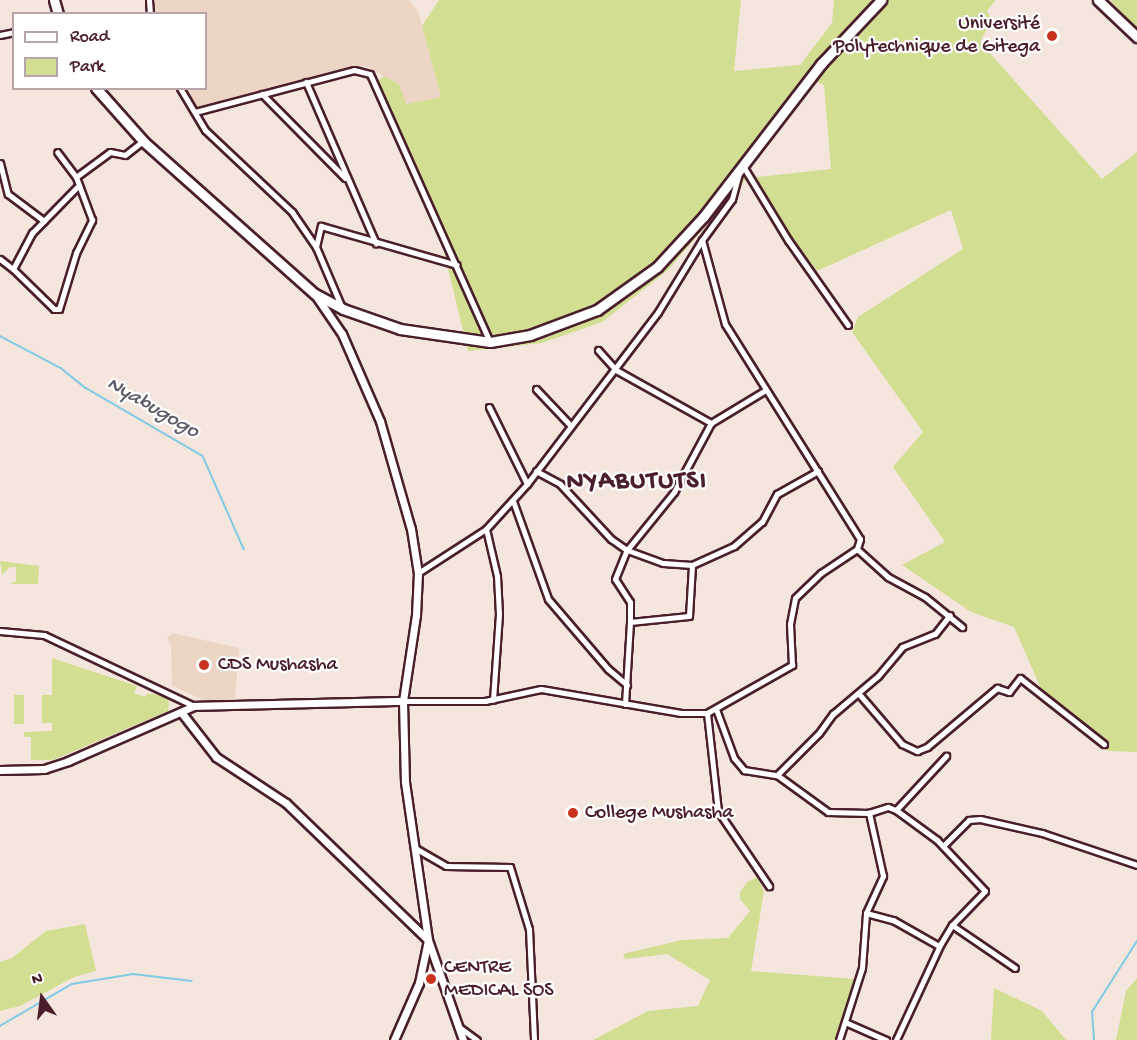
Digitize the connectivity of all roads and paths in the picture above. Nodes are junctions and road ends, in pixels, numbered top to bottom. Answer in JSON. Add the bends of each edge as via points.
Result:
{"nodes":[{"id":1,"x":881,"y":0,"type":"edge"},
{"id":2,"x":1098,"y":0,"type":"edge"},
{"id":3,"x":1137,"y":37,"type":"edge"},
{"id":4,"x":306,"y":82,"type":"junction"},
{"id":5,"x":98,"y":90,"type":"edge"},
{"id":6,"x":181,"y":90,"type":"edge"},
{"id":7,"x":262,"y":94,"type":"junction"},
{"id":8,"x":195,"y":112,"type":"junction"},
{"id":9,"x":143,"y":141,"type":"junction"},
{"id":10,"x":57,"y":152,"type":"dead end"},
{"id":11,"x":0,"y":163,"type":"edge"},
{"id":12,"x":741,"y":168,"type":"junction"},
{"id":13,"x":76,"y":177,"type":"junction"},
{"id":14,"x":348,"y":182,"type":"junction"},
{"id":15,"x":77,"y":187,"type":"junction"},
{"id":16,"x":44,"y":221,"type":"junction"},
{"id":17,"x":702,"y":240,"type":"junction"},
{"id":18,"x":376,"y":244,"type":"junction"},
{"id":19,"x":316,"y":247,"type":"junction"},
{"id":20,"x":0,"y":260,"type":"edge"},
{"id":21,"x":457,"y":265,"type":"junction"},
{"id":22,"x":13,"y":268,"type":"junction"},
{"id":23,"x":315,"y":294,"type":"junction"},
{"id":24,"x":343,"y":309,"type":"junction"},
{"id":25,"x":848,"y":325,"type":"dead end"},
{"id":26,"x":490,"y":342,"type":"junction"},
{"id":27,"x":598,"y":350,"type":"dead end"},
{"id":28,"x":616,"y":370,"type":"junction"},
{"id":29,"x":536,"y":388,"type":"dead end"},
{"id":30,"x":764,"y":391,"type":"junction"},
{"id":31,"x":489,"y":407,"type":"dead end"},
{"id":32,"x":711,"y":423,"type":"junction"},
{"id":33,"x":570,"y":425,"type":"junction"},
{"id":34,"x":536,"y":471,"type":"junction"},
{"id":35,"x":818,"y":471,"type":"junction"},
{"id":36,"x":527,"y":484,"type":"junction"},
{"id":37,"x":513,"y":501,"type":"junction"},
{"id":38,"x":486,"y":529,"type":"junction"},
{"id":39,"x":857,"y":549,"type":"junction"},
{"id":40,"x":627,"y":550,"type":"junction"},
{"id":41,"x":692,"y":565,"type":"junction"},
{"id":42,"x":418,"y":573,"type":"junction"},
{"id":43,"x":950,"y":615,"type":"junction"},
{"id":44,"x":630,"y":622,"type":"junction"},
{"id":45,"x":962,"y":627,"type":"dead end"},
{"id":46,"x":0,"y":631,"type":"edge"},
{"id":47,"x":627,"y":685,"type":"junction"},
{"id":48,"x":859,"y":694,"type":"junction"},
{"id":49,"x":493,"y":700,"type":"junction"},
{"id":50,"x":403,"y":701,"type":"junction"},
{"id":51,"x":625,"y":704,"type":"junction"},
{"id":52,"x":194,"y":705,"type":"junction"},
{"id":53,"x":716,"y":709,"type":"junction"},
{"id":54,"x":180,"y":712,"type":"junction"},
{"id":55,"x":707,"y":712,"type":"junction"},
{"id":56,"x":1104,"y":744,"type":"dead end"},
{"id":57,"x":946,"y":756,"type":"dead end"},
{"id":58,"x":0,"y":770,"type":"edge"},
{"id":59,"x":777,"y":775,"type":"junction"},
{"id":60,"x":896,"y":810,"type":"junction"},
{"id":61,"x":869,"y":813,"type":"junction"},
{"id":62,"x":943,"y":846,"type":"junction"},
{"id":63,"x":415,"y":848,"type":"junction"},
{"id":64,"x":1137,"y":865,"type":"edge"},
{"id":65,"x":769,"y":886,"type":"dead end"},
{"id":66,"x":866,"y":912,"type":"junction"},
{"id":67,"x":952,"y":925,"type":"junction"},
{"id":68,"x":428,"y":940,"type":"junction"},
{"id":69,"x":939,"y":946,"type":"junction"},
{"id":70,"x":1015,"y":968,"type":"dead end"},
{"id":71,"x":845,"y":1022,"type":"junction"},
{"id":72,"x":458,"y":1027,"type":"junction"},
{"id":73,"x":394,"y":1040,"type":"edge"},
{"id":74,"x":463,"y":1040,"type":"edge"},
{"id":75,"x":477,"y":1040,"type":"edge"},
{"id":76,"x":534,"y":1040,"type":"edge"},
{"id":77,"x":839,"y":1040,"type":"edge"},
{"id":78,"x":886,"y":1040,"type":"edge"},
{"id":79,"x":896,"y":1040,"type":"edge"}],
"edges":[{"from":1,"to":12,"type":"main road","via":[[821,64]]},
{"from":2,"to":3,"type":"main road"},
{"from":4,"to":7,"type":"street"},
{"from":4,"to":14,"type":"street"},
{"from":4,"to":21,"type":"street","via":[[359,69],[374,79]]},
{"from":5,"to":9,"type":"main road"},
{"from":6,"to":8,"type":"street"},
{"from":7,"to":8,"type":"street"},
{"from":7,"to":14,"type":"street"},
{"from":8,"to":19,"type":"street","via":[[225,151],[292,212]]},
{"from":9,"to":13,"type":"street","via":[[125,155],[110,152]]},
{"from":9,"to":23,"type":"main road"},
{"from":10,"to":13,"type":"street"},
{"from":11,"to":16,"type":"street","via":[[8,194]]},
{"from":12,"to":17,"type":"street","via":[[732,199]]},
{"from":12,"to":25,"type":"street"},
{"from":12,"to":26,"type":"main road","via":[[683,241],[634,287],[572,321]]},
{"from":13,"to":15,"type":"street"},
{"from":14,"to":18,"type":"street"},
{"from":15,"to":16,"type":"street"},
{"from":15,"to":22,"type":"street","via":[[92,225],[75,254],[59,309],[54,309]]},
{"from":16,"to":22,"type":"street","via":[[32,233]]},
{"from":17,"to":28,"type":"street","via":[[658,312]]},
{"from":17,"to":30,"type":"street","via":[[725,324]]},
{"from":18,"to":19,"type":"street","via":[[321,226]]},
{"from":18,"to":21,"type":"street"},
{"from":19,"to":24,"type":"street"},
{"from":20,"to":22,"type":"street"},
{"from":21,"to":26,"type":"street"},
{"from":23,"to":24,"type":"main road"},
{"from":23,"to":42,"type":"street","via":[[342,334],[380,421],[408,518]]},
{"from":24,"to":26,"type":"main road","via":[[400,329]]},
{"from":27,"to":28,"type":"street"},
{"from":28,"to":32,"type":"street"},
{"from":28,"to":33,"type":"street"},
{"from":29,"to":33,"type":"street"},
{"from":30,"to":32,"type":"street"},
{"from":30,"to":35,"type":"street"},
{"from":31,"to":36,"type":"street"},
{"from":32,"to":40,"type":"street","via":[[674,492]]},
{"from":33,"to":34,"type":"street"},
{"from":34,"to":36,"type":"street"},
{"from":34,"to":40,"type":"street","via":[[560,484],[611,539]]},
{"from":35,"to":39,"type":"street","via":[[860,539]]},
{"from":35,"to":41,"type":"street","via":[[777,494],[762,522],[746,537]]},
{"from":36,"to":37,"type":"street"},
{"from":37,"to":38,"type":"street"},
{"from":37,"to":47,"type":"street","via":[[548,599],[608,669]]},
{"from":38,"to":42,"type":"street"},
{"from":38,"to":49,"type":"street","via":[[496,570],[499,614]]},
{"from":39,"to":43,"type":"street","via":[[888,576]]},
{"from":39,"to":53,"type":"street","via":[[821,573],[795,598],[790,624],[792,665]]},
{"from":40,"to":41,"type":"street","via":[[663,563]]},
{"from":40,"to":44,"type":"street","via":[[615,579],[628,599]]},
{"from":41,"to":44,"type":"street","via":[[689,616]]},
{"from":42,"to":50,"type":"street"},
{"from":43,"to":45,"type":"street"},
{"from":43,"to":48,"type":"street","via":[[935,634],[902,647]]},
{"from":44,"to":47,"type":"street"},
{"from":46,"to":52,"type":"street","via":[[44,635]]},
{"from":47,"to":51,"type":"street"},
{"from":48,"to":56,"type":"street","via":[[903,744],[916,750],[927,747],[997,688],[1009,692],[1020,678]]},
{"from":48,"to":59,"type":"street","via":[[833,714]]},
{"from":49,"to":50,"type":"street"},
{"from":49,"to":51,"type":"street","via":[[541,689]]},
{"from":50,"to":52,"type":"street"},
{"from":50,"to":63,"type":"street","via":[[402,749]]},
{"from":51,"to":55,"type":"street","via":[[681,713]]},
{"from":52,"to":54,"type":"street"},
{"from":53,"to":55,"type":"street"},
{"from":53,"to":59,"type":"street","via":[[737,762],[748,772]]},
{"from":54,"to":58,"type":"street","via":[[60,764],[44,769]]},
{"from":54,"to":68,"type":"street","via":[[216,757],[286,803]]},
{"from":55,"to":65,"type":"street","via":[[718,811]]},
{"from":57,"to":60,"type":"street"},
{"from":59,"to":61,"type":"street","via":[[825,810]]},
{"from":60,"to":61,"type":"street","via":[[888,807]]},
{"from":60,"to":62,"type":"street"},
{"from":61,"to":66,"type":"street","via":[[883,876]]},
{"from":62,"to":64,"type":"street","via":[[969,820],[980,819],[1042,833]]},
{"from":62,"to":67,"type":"street","via":[[985,891]]},
{"from":63,"to":68,"type":"street"},
{"from":63,"to":76,"type":"street","via":[[446,866],[510,867],[529,929]]},
{"from":66,"to":69,"type":"street","via":[[893,920]]},
{"from":66,"to":71,"type":"street","via":[[862,968]]},
{"from":67,"to":69,"type":"street"},
{"from":67,"to":70,"type":"street"},
{"from":68,"to":72,"type":"street"},
{"from":68,"to":73,"type":"street","via":[[419,982]]},
{"from":69,"to":79,"type":"street"},
{"from":71,"to":77,"type":"street"},
{"from":71,"to":78,"type":"street"},
{"from":72,"to":74,"type":"street"},
{"from":72,"to":75,"type":"street"}]}
